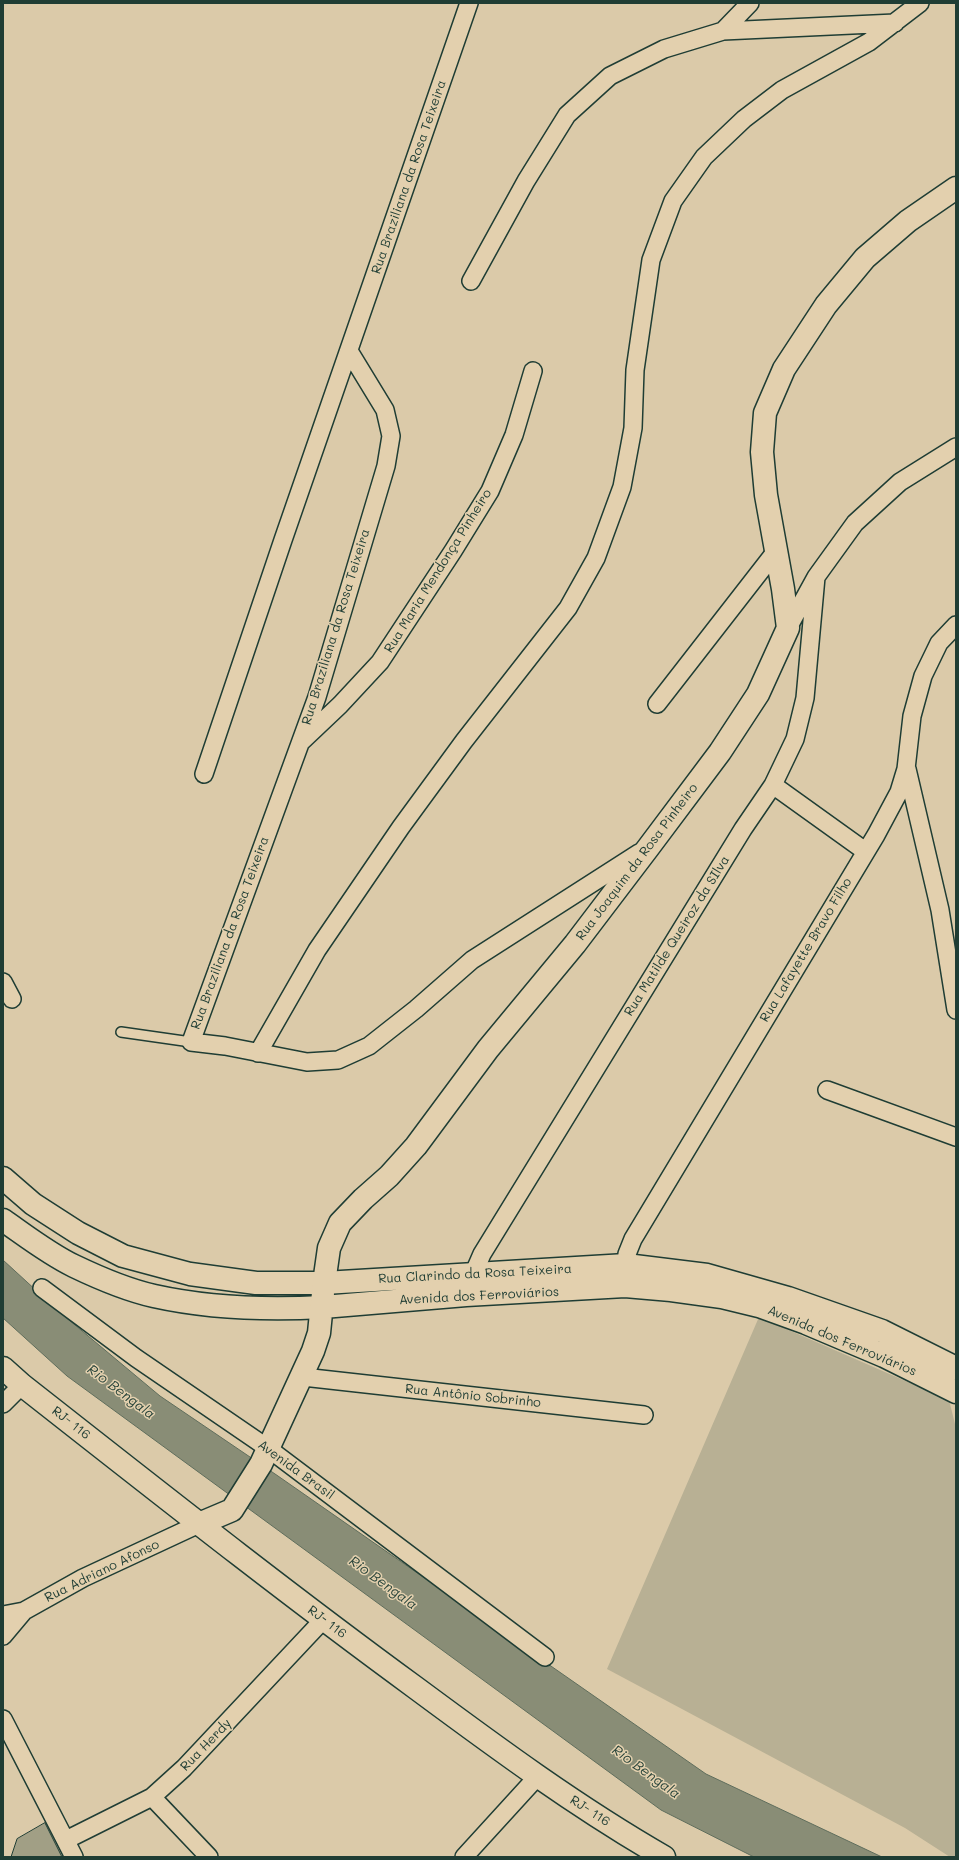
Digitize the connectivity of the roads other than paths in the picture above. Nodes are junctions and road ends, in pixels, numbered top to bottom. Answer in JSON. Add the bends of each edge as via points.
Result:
{"nodes":[{"id":1,"x":469,"y":3,"type":"edge"},
{"id":2,"x":750,"y":3,"type":"edge"},
{"id":3,"x":920,"y":3,"type":"edge"},
{"id":4,"x":895,"y":23,"type":"junction"},
{"id":5,"x":723,"y":31,"type":"junction"},
{"id":6,"x":956,"y":188,"type":"edge"},
{"id":7,"x":471,"y":281,"type":"dead end"},
{"id":8,"x":349,"y":351,"type":"junction"},
{"id":9,"x":532,"y":371,"type":"dead end"},
{"id":10,"x":956,"y":447,"type":"edge"},
{"id":11,"x":776,"y":551,"type":"junction"},
{"id":12,"x":816,"y":577,"type":"junction"},
{"id":13,"x":956,"y":625,"type":"edge"},
{"id":14,"x":788,"y":628,"type":"junction"},
{"id":15,"x":657,"y":704,"type":"dead end"},
{"id":16,"x":300,"y":744,"type":"junction"},
{"id":17,"x":906,"y":769,"type":"junction"},
{"id":18,"x":204,"y":774,"type":"dead end"},
{"id":19,"x":773,"y":785,"type":"junction"},
{"id":20,"x":648,"y":848,"type":"junction"},
{"id":21,"x":865,"y":851,"type":"junction"},
{"id":22,"x":3,"y":982,"type":"edge"},
{"id":23,"x":12,"y":999,"type":"dead end"},
{"id":24,"x":956,"y":1010,"type":"edge"},
{"id":25,"x":121,"y":1032,"type":"dead end"},
{"id":26,"x":191,"y":1042,"type":"junction"},
{"id":27,"x":258,"y":1053,"type":"junction"},
{"id":28,"x":827,"y":1090,"type":"dead end"},
{"id":29,"x":956,"y":1137,"type":"edge"},
{"id":30,"x":3,"y":1178,"type":"edge"},
{"id":31,"x":3,"y":1220,"type":"edge"},
{"id":32,"x":473,"y":1273,"type":"junction"},
{"id":33,"x":626,"y":1276,"type":"junction"},
{"id":34,"x":324,"y":1282,"type":"junction"},
{"id":35,"x":42,"y":1288,"type":"dead end"},
{"id":36,"x":466,"y":1295,"type":"junction"},
{"id":37,"x":323,"y":1307,"type":"junction"},
{"id":38,"x":3,"y":1368,"type":"edge"},
{"id":39,"x":956,"y":1368,"type":"edge"},
{"id":40,"x":302,"y":1377,"type":"junction"},
{"id":41,"x":22,"y":1385,"type":"junction"},
{"id":42,"x":956,"y":1392,"type":"edge"},
{"id":43,"x":3,"y":1404,"type":"edge"},
{"id":44,"x":644,"y":1415,"type":"dead end"},
{"id":45,"x":265,"y":1456,"type":"junction"},
{"id":46,"x":199,"y":1524,"type":"junction"},
{"id":47,"x":24,"y":1611,"type":"junction"},
{"id":48,"x":3,"y":1615,"type":"edge"},
{"id":49,"x":323,"y":1620,"type":"junction"},
{"id":50,"x":3,"y":1636,"type":"edge"},
{"id":51,"x":545,"y":1657,"type":"dead end"},
{"id":52,"x":3,"y":1719,"type":"edge"},
{"id":53,"x":537,"y":1777,"type":"junction"},
{"id":54,"x":152,"y":1797,"type":"junction"},
{"id":55,"x":66,"y":1840,"type":"junction"},
{"id":56,"x":74,"y":1857,"type":"edge"},
{"id":57,"x":209,"y":1857,"type":"edge"},
{"id":58,"x":464,"y":1857,"type":"edge"},
{"id":59,"x":664,"y":1857,"type":"edge"}],
"edges":[{"from":1,"to":8,"type":"street","name":"Rua Braziliana da Rosa Teixeira"},
{"from":2,"to":5,"type":"street"},
{"from":3,"to":4,"type":"street"},
{"from":4,"to":5,"type":"street"},
{"from":4,"to":27,"type":"street","via":[[869,42],[782,90],[744,119],[704,158],[673,200],[651,260],[635,370],[633,428],[622,487],[596,558],[568,608],[405,821],[317,950]]},
{"from":5,"to":7,"type":"street","via":[[664,49],[610,76],[567,115],[526,181]]},
{"from":6,"to":11,"type":"main road","via":[[908,221],[865,258],[826,304],[784,369],[766,413],[762,452],[766,495]]},
{"from":8,"to":16,"type":"street","name":"Rua Braziliana da Rosa Teixeira","via":[[384,410],[391,436],[386,466],[317,697]]},
{"from":8,"to":18,"type":"street","name":"Rua Braziliana da Rosa Teixeira"},
{"from":9,"to":16,"type":"street","name":"Rua Maria Mendonça Pinheiro","via":[[514,435],[493,484],[453,551],[380,662]]},
{"from":10,"to":12,"type":"street","name":"Rua Joaquim da Rosa Pinheiro","via":[[900,482],[855,523]]},
{"from":11,"to":14,"type":"main road"},
{"from":11,"to":15,"type":"street"},
{"from":12,"to":14,"type":"street","name":"Rua Joaquim da Rosa Pinheiro"},
{"from":12,"to":19,"type":"street","name":"Rua Matilde Queiroz da SIlva","via":[[805,698],[795,739]]},
{"from":13,"to":17,"type":"street","name":"Rua Lafayette Bravo Filho","via":[[939,643],[923,676],[912,716]]},
{"from":14,"to":20,"type":"main road","name":"Rua Joaquim da Rosa Pinheiro","via":[[758,694],[720,752]]},
{"from":16,"to":26,"type":"street","name":"Rua Braziliana da Rosa Teixeira"},
{"from":17,"to":21,"type":"street","name":"Rua Lafayette Bravo Filho","via":[[899,792]]},
{"from":17,"to":24,"type":"street","via":[[940,910]]},
{"from":19,"to":21,"type":"street"},
{"from":19,"to":32,"type":"street","name":"Rua Matilde Queiroz da SIlva","via":[[743,829],[494,1234]]},
{"from":20,"to":27,"type":"street","name":"Rua Braziliana da Rosa Teixeira","via":[[472,960],[416,1010],[369,1046],[338,1060],[307,1062]]},
{"from":20,"to":34,"type":"main road","name":"Rua Joaquim da Rosa Pinheiro","via":[[575,944],[488,1049],[416,1146],[340,1223],[329,1248]]},
{"from":21,"to":33,"type":"street","name":"Rua Lafayette Bravo Filho","via":[[633,1238]]},
{"from":22,"to":23,"type":"street"},
{"from":25,"to":26,"type":"lane"},
{"from":26,"to":27,"type":"street","name":"Rua Braziliana da Rosa Teixeira"},
{"from":28,"to":29,"type":"street"},
{"from":30,"to":34,"type":"main road","name":"Rua Clarindo da Rosa Teixeira","via":[[33,1204],[78,1233],[124,1256],[198,1275],[256,1283]]},
{"from":31,"to":37,"type":"main road","name":"Avenida dos Ferroviários","via":[[73,1265],[119,1285],[153,1296],[242,1307]]},
{"from":32,"to":33,"type":"main road","name":"Rua Clarindo da Rosa Teixeira"},
{"from":32,"to":34,"type":"main road","name":"Rua Clarindo da Rosa Teixeira"},
{"from":32,"to":36,"type":"street","name":"Rua Matilde Queiroz da SIlva"},
{"from":33,"to":36,"type":"main road","name":"Avenida dos Ferroviários"},
{"from":33,"to":39,"type":"main road","name":"Rua Clarindo da Rosa Teixeira","via":[[707,1275],[788,1298],[882,1332]]},
{"from":33,"to":42,"type":"main road","name":"Avenida dos Ferroviários","via":[[671,1290],[722,1297],[759,1306],[884,1356]]},
{"from":34,"to":37,"type":"main road","name":"Rua Joaquim da Rosa Pinheiro"},
{"from":35,"to":45,"type":"street","name":"Avenida Brasil"},
{"from":36,"to":37,"type":"main road","name":"Avenida dos Ferroviários"},
{"from":37,"to":40,"type":"main road","name":"Rua Joaquim da Rosa Pinheiro","via":[[319,1333]]},
{"from":38,"to":41,"type":"main road","name":"RJ- 116"},
{"from":40,"to":44,"type":"street","name":"Rua Antônio Sobrinho"},
{"from":40,"to":45,"type":"main road","name":"Rua Joaquim da Rosa Pinheiro"},
{"from":41,"to":43,"type":"street"},
{"from":41,"to":46,"type":"main road","name":"RJ- 116"},
{"from":45,"to":46,"type":"main road","name":"Rua Joaquim da Rosa Pinheiro","via":[[232,1510]]},
{"from":45,"to":51,"type":"street","name":"Avenida Brasil"},
{"from":46,"to":47,"type":"street","name":"Rua Adriano Afonso","via":[[83,1578]]},
{"from":46,"to":49,"type":"main road","name":"RJ- 116"},
{"from":47,"to":48,"type":"street","name":"Rua Adriano Afonso"},
{"from":47,"to":50,"type":"street"},
{"from":49,"to":53,"type":"main road","name":"RJ- 116"},
{"from":49,"to":54,"type":"street","name":"Rua Herdy","via":[[184,1768]]},
{"from":52,"to":55,"type":"street"},
{"from":53,"to":58,"type":"street"},
{"from":53,"to":59,"type":"main road","name":"RJ- 116"},
{"from":54,"to":55,"type":"street","name":"Rua Herdy"},
{"from":54,"to":57,"type":"street"},
{"from":55,"to":56,"type":"street"}]}
